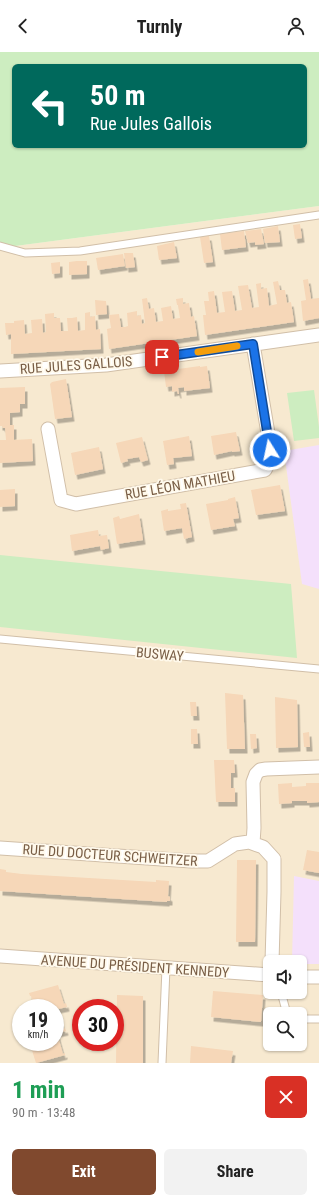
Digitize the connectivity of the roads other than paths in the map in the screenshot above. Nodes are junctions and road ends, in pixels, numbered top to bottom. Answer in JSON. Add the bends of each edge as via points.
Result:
{"nodes":[{"id":1,"x":319,"y":215,"type":"edge"},
{"id":2,"x":0,"y":246,"type":"edge"},
{"id":3,"x":319,"y":335,"type":"edge"},
{"id":4,"x":253,"y":344,"type":"junction"},
{"id":5,"x":0,"y":370,"type":"edge"},
{"id":6,"x":48,"y":430,"type":"dead end"},
{"id":7,"x":0,"y":640,"type":"edge"},
{"id":8,"x":319,"y":669,"type":"edge"},
{"id":9,"x":319,"y":767,"type":"edge"},
{"id":10,"x":253,"y":843,"type":"junction"},
{"id":11,"x":0,"y":848,"type":"edge"},
{"id":12,"x":272,"y":955,"type":"edge"},
{"id":13,"x":0,"y":956,"type":"edge"},
{"id":14,"x":166,"y":968,"type":"junction"},
{"id":15,"x":263,"y":975,"type":"edge"},
{"id":16,"x":307,"y":977,"type":"edge"},
{"id":17,"x":319,"y":977,"type":"edge"},
{"id":18,"x":307,"y":1019,"type":"edge"},
{"id":19,"x":319,"y":1019,"type":"edge"},
{"id":20,"x":162,"y":1063,"type":"edge"}],
"edges":[{"from":1,"to":2,"type":"lane","via":[[80,251],[25,253]]},
{"from":3,"to":4,"type":"street","name":"RUE JULES GALLOIS"},
{"from":4,"to":5,"type":"street","name":"RUE JULES GALLOIS","via":[[106,365]]},
{"from":4,"to":6,"type":"street","name":"RUE LÉON MATHIEU","via":[[272,457],[265,470],[76,504],[61,500]]},
{"from":7,"to":8,"type":"lane","name":"BUSWAY"},
{"from":9,"to":10,"type":"street","via":[[266,769],[256,774],[253,782]]},
{"from":10,"to":11,"type":"street","name":"RUE DU DOCTEUR SCHWEITZER","via":[[235,844],[208,861]]},
{"from":10,"to":12,"type":"street","via":[[263,847],[274,859]]},
{"from":13,"to":14,"type":"street","name":"AVENUE DU PRÉSIDENT KENNEDY"},
{"from":14,"to":15,"type":"street","name":"AVENUE DU PRÉSIDENT KENNEDY"},
{"from":14,"to":20,"type":"lane"},
{"from":16,"to":17,"type":"street"},
{"from":18,"to":19,"type":"lane"}]}
